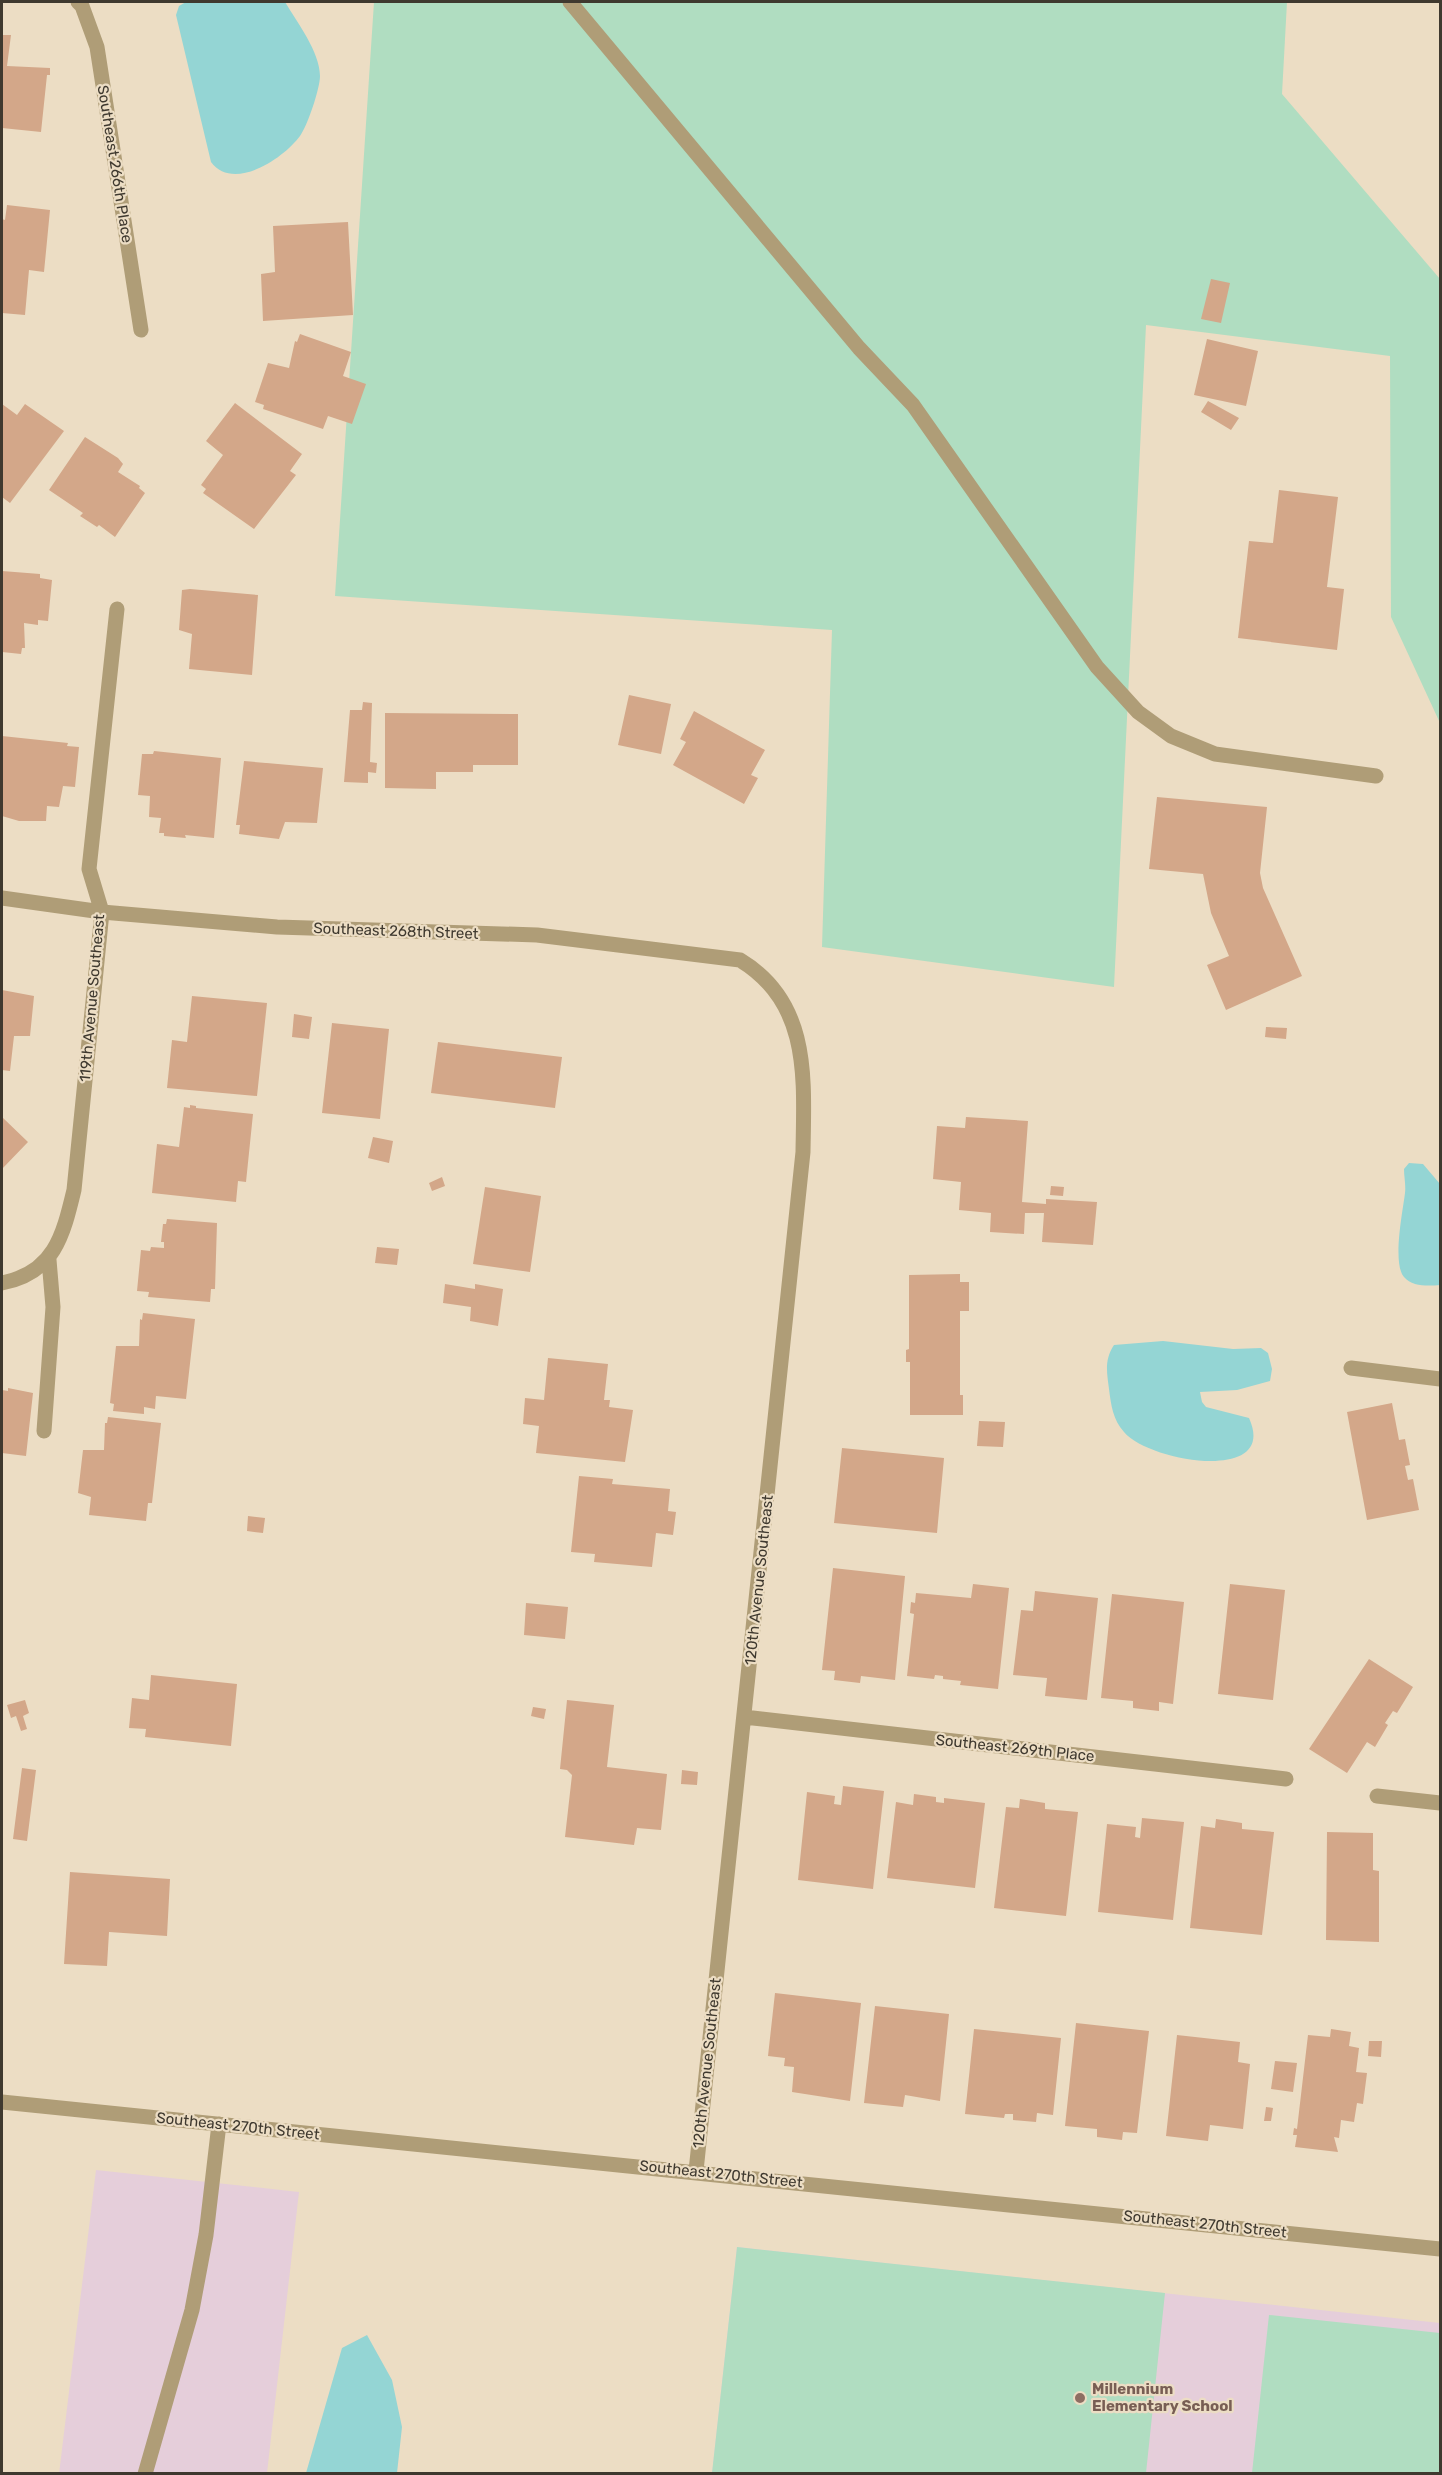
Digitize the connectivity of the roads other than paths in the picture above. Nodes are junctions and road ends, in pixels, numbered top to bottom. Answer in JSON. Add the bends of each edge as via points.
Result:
{"nodes":[{"id":1,"x":78,"y":2,"type":"edge"},
{"id":2,"x":570,"y":2,"type":"edge"},
{"id":3,"x":141,"y":330,"type":"dead end"},
{"id":4,"x":117,"y":609,"type":"dead end"},
{"id":5,"x":1376,"y":776,"type":"dead end"},
{"id":6,"x":2,"y":898,"type":"edge"},
{"id":7,"x":102,"y":912,"type":"junction"},
{"id":8,"x":778,"y":993,"type":"joint"},
{"id":9,"x":49,"y":1260,"type":"junction"},
{"id":10,"x":2,"y":1283,"type":"edge"},
{"id":11,"x":1351,"y":1368,"type":"dead end"},
{"id":12,"x":1440,"y":1379,"type":"edge"},
{"id":13,"x":44,"y":1431,"type":"dead end"},
{"id":14,"x":744,"y":1717,"type":"junction"},
{"id":15,"x":1287,"y":1779,"type":"dead end"},
{"id":16,"x":1377,"y":1796,"type":"dead end"},
{"id":17,"x":1440,"y":1803,"type":"edge"},
{"id":18,"x":2,"y":2102,"type":"edge"},
{"id":19,"x":219,"y":2124,"type":"junction"},
{"id":20,"x":696,"y":2171,"type":"junction"},
{"id":21,"x":1440,"y":2249,"type":"edge"},
{"id":22,"x":145,"y":2474,"type":"edge"}],
"edges":[{"from":1,"to":3,"type":"street","name":"Southeast 266th Place","via":[[97,47]]},
{"from":2,"to":5,"type":"street","via":[[815,297],[913,405],[1097,667],[1138,712],[1171,736],[1215,754]]},
{"from":4,"to":7,"type":"street","name":"119th Avenue Southeast","via":[[89,869]]},
{"from":6,"to":7,"type":"street","name":"Southeast 268th Street"},
{"from":7,"to":8,"type":"street","name":"Southeast 268th Street","via":[[277,927],[537,935],[740,960],[761,973]]},
{"from":7,"to":9,"type":"street","name":"119th Avenue Southeast","via":[[74,1190],[65,1227]]},
{"from":8,"to":14,"type":"street","name":"120th Avenue Southeast","via":[[793,1022],[804,1078],[803,1152]]},
{"from":9,"to":10,"type":"street","via":[[19,1279]]},
{"from":9,"to":13,"type":"street","via":[[53,1307]]},
{"from":11,"to":12,"type":"street"},
{"from":14,"to":15,"type":"street","name":"Southeast 269th Place"},
{"from":14,"to":20,"type":"street","name":"120th Avenue Southeast"},
{"from":16,"to":17,"type":"street"},
{"from":18,"to":19,"type":"street","name":"Southeast 270th Street"},
{"from":19,"to":20,"type":"street","name":"Southeast 270th Street"},
{"from":19,"to":22,"type":"street","via":[[206,2235],[192,2310]]},
{"from":20,"to":21,"type":"street","name":"Southeast 270th Street"}]}
